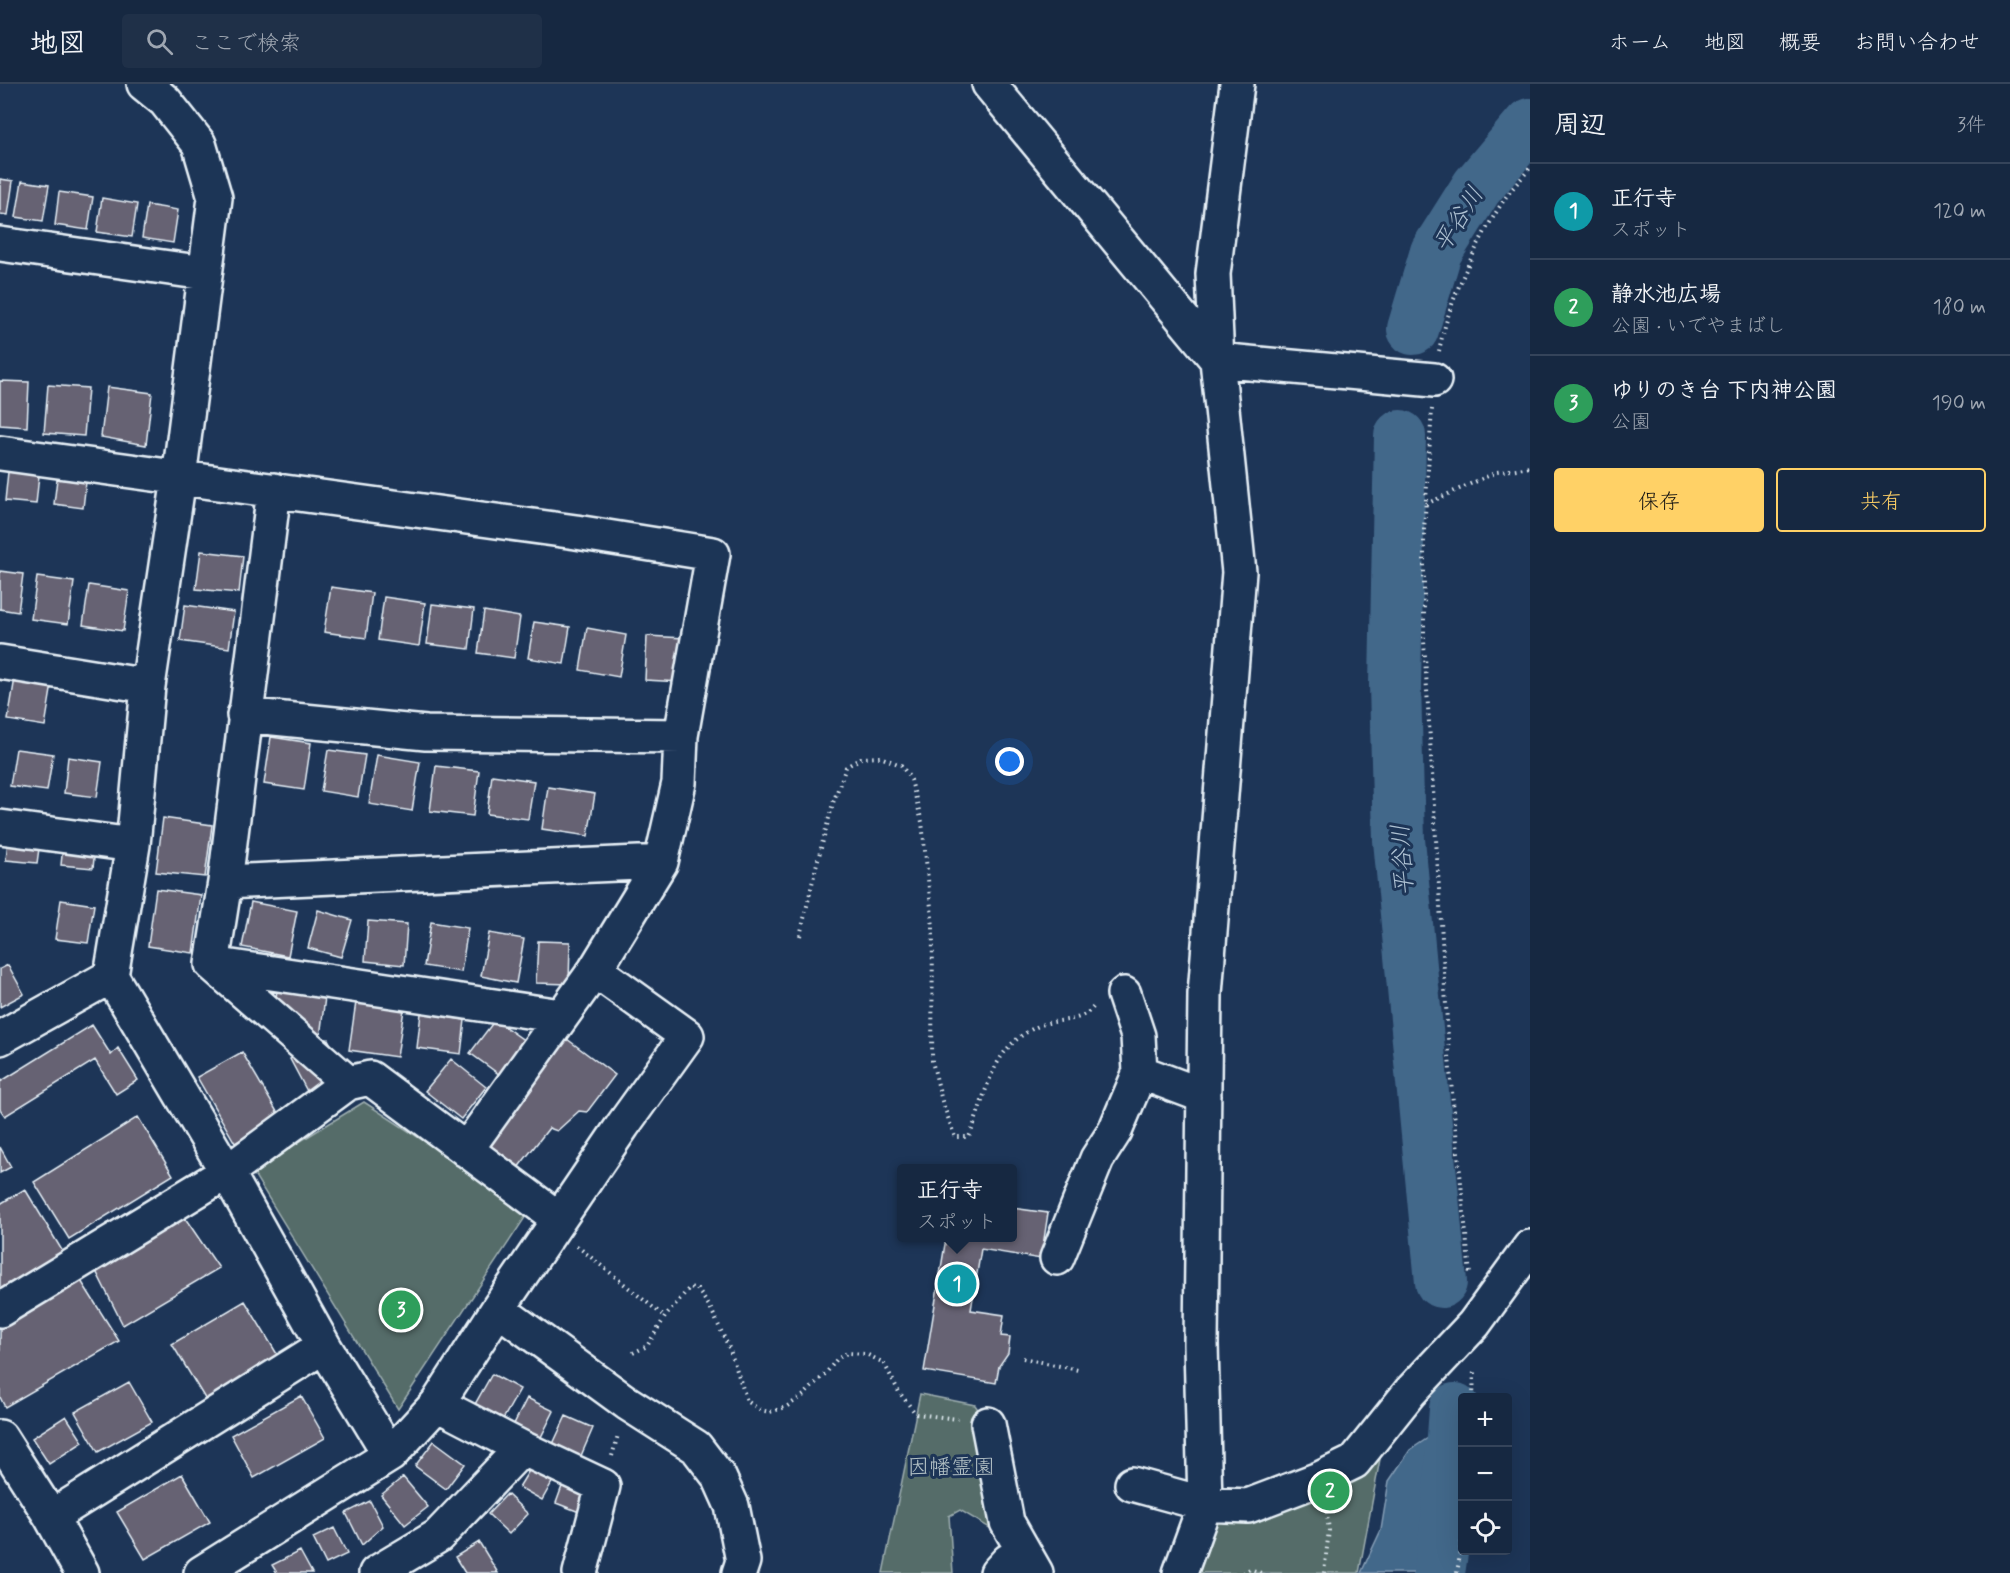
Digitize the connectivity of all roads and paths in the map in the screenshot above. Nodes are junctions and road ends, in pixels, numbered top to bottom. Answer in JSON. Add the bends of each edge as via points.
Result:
{"nodes":[{"id":1,"x":144,"y":84,"type":"edge"},
{"id":2,"x":989,"y":84,"type":"edge"},
{"id":3,"x":1237,"y":84,"type":"edge"},
{"id":4,"x":1530,"y":168,"type":"edge"},
{"id":5,"x":0,"y":244,"type":"edge"},
{"id":6,"x":205,"y":273,"type":"junction"},
{"id":7,"x":1217,"y":360,"type":"junction"},
{"id":8,"x":1434,"y":380,"type":"junction"},
{"id":9,"x":0,"y":453,"type":"edge"},
{"id":10,"x":1530,"y":467,"type":"edge"},
{"id":11,"x":179,"y":478,"type":"junction"},
{"id":12,"x":274,"y":490,"type":"junction"},
{"id":13,"x":1426,"y":504,"type":"junction"},
{"id":14,"x":0,"y":662,"type":"edge"},
{"id":15,"x":148,"y":686,"type":"junction"},
{"id":16,"x":244,"y":715,"type":"junction"},
{"id":17,"x":681,"y":736,"type":"junction"},
{"id":18,"x":0,"y":827,"type":"edge"},
{"id":19,"x":133,"y":845,"type":"junction"},
{"id":20,"x":661,"y":862,"type":"junction"},
{"id":21,"x":225,"y":882,"type":"junction"},
{"id":22,"x":800,"y":936,"type":"dead end"},
{"id":23,"x":212,"y":964,"type":"junction"},
{"id":24,"x":595,"y":970,"type":"junction"},
{"id":25,"x":111,"y":976,"type":"junction"},
{"id":26,"x":1124,"y":994,"type":"joint"},
{"id":27,"x":561,"y":1016,"type":"junction"},
{"id":28,"x":0,"y":1038,"type":"edge"},
{"id":29,"x":1140,"y":1072,"type":"junction"},
{"id":30,"x":348,"y":1083,"type":"junction"},
{"id":31,"x":1204,"y":1096,"type":"junction"},
{"id":32,"x":466,"y":1150,"type":"junction"},
{"id":33,"x":227,"y":1172,"type":"junction"},
{"id":34,"x":556,"y":1224,"type":"junction"},
{"id":35,"x":1530,"y":1247,"type":"edge"},
{"id":36,"x":1057,"y":1258,"type":"dead end"},
{"id":37,"x":1470,"y":1278,"type":"dead end"},
{"id":38,"x":498,"y":1309,"type":"junction"},
{"id":39,"x":0,"y":1310,"type":"edge"},
{"id":40,"x":665,"y":1317,"type":"junction"},
{"id":41,"x":324,"y":1346,"type":"junction"},
{"id":42,"x":633,"y":1353,"type":"dead end"},
{"id":43,"x":1023,"y":1358,"type":"dead end"},
{"id":44,"x":1078,"y":1370,"type":"dead end"},
{"id":45,"x":627,"y":1403,"type":"junction"},
{"id":46,"x":437,"y":1404,"type":"junction"},
{"id":47,"x":988,"y":1424,"type":"joint"},
{"id":48,"x":0,"y":1437,"type":"edge"},
{"id":49,"x":522,"y":1448,"type":"junction"},
{"id":50,"x":390,"y":1455,"type":"junction"},
{"id":51,"x":1319,"y":1479,"type":"junction"},
{"id":52,"x":1132,"y":1484,"type":"dead end"},
{"id":53,"x":603,"y":1486,"type":"junction"},
{"id":54,"x":1205,"y":1504,"type":"junction"},
{"id":55,"x":51,"y":1517,"type":"junction"},
{"id":56,"x":1460,"y":1555,"type":"edge"},
{"id":57,"x":82,"y":1573,"type":"edge"},
{"id":58,"x":201,"y":1573,"type":"edge"},
{"id":59,"x":376,"y":1573,"type":"edge"},
{"id":60,"x":580,"y":1573,"type":"edge"},
{"id":61,"x":739,"y":1573,"type":"edge"},
{"id":62,"x":997,"y":1573,"type":"edge"},
{"id":63,"x":1013,"y":1573,"type":"edge"},
{"id":64,"x":1036,"y":1573,"type":"edge"},
{"id":65,"x":1180,"y":1573,"type":"edge"},
{"id":66,"x":1243,"y":1573,"type":"edge"},
{"id":67,"x":1261,"y":1573,"type":"edge"},
{"id":68,"x":1324,"y":1573,"type":"edge"},
{"id":69,"x":1457,"y":1573,"type":"edge"}],
"edges":[{"from":1,"to":6,"type":"street","via":[[165,101],[199,144],[215,198]]},
{"from":2,"to":7,"type":"street"},
{"from":3,"to":7,"type":"street","via":[[1213,274]]},
{"from":4,"to":8,"type":"path","via":[[1506,197],[1471,260],[1445,323]]},
{"from":5,"to":6,"type":"street"},
{"from":6,"to":11,"type":"street"},
{"from":7,"to":8,"type":"street"},
{"from":7,"to":31,"type":"street","via":[[1239,572],[1205,994]]},
{"from":8,"to":13,"type":"path"},
{"from":9,"to":11,"type":"street"},
{"from":10,"to":13,"type":"path","via":[[1497,472]]},
{"from":11,"to":12,"type":"street"},
{"from":11,"to":15,"type":"street"},
{"from":12,"to":16,"type":"street"},
{"from":12,"to":17,"type":"street","via":[[713,554]]},
{"from":13,"to":37,"type":"path","via":[[1424,640],[1450,1071]]},
{"from":14,"to":15,"type":"street"},
{"from":15,"to":19,"type":"street"},
{"from":16,"to":17,"type":"street","via":[[426,733]]},
{"from":16,"to":21,"type":"street"},
{"from":17,"to":20,"type":"street","via":[[679,783]]},
{"from":18,"to":19,"type":"street"},
{"from":19,"to":25,"type":"street"},
{"from":20,"to":21,"type":"street"},
{"from":20,"to":24,"type":"street"},
{"from":21,"to":23,"type":"street"},
{"from":22,"to":26,"type":"path","via":[[833,803],[846,767],[861,758],[880,757],[901,765],[911,780],[922,822],[933,927],[932,1061],[955,1137],[969,1137],[991,1072],[1017,1039],[1042,1025],[1067,1022],[1090,1012],[1104,994]]},
{"from":23,"to":27,"type":"street"},
{"from":23,"to":30,"type":"street"},
{"from":24,"to":27,"type":"street"},
{"from":24,"to":34,"type":"street","via":[[687,1036]]},
{"from":25,"to":28,"type":"street"},
{"from":25,"to":33,"type":"street"},
{"from":26,"to":29,"type":"street","via":[[1138,1035]]},
{"from":27,"to":32,"type":"street"},
{"from":29,"to":31,"type":"street"},
{"from":29,"to":36,"type":"street","via":[[1115,1131],[1097,1159]]},
{"from":30,"to":32,"type":"street","via":[[369,1078]]},
{"from":30,"to":33,"type":"street"},
{"from":31,"to":54,"type":"street","via":[[1201,1344]]},
{"from":32,"to":34,"type":"street"},
{"from":33,"to":39,"type":"street"},
{"from":33,"to":41,"type":"street"},
{"from":34,"to":38,"type":"street"},
{"from":34,"to":40,"type":"path"},
{"from":35,"to":51,"type":"street","via":[[1474,1324],[1410,1392],[1354,1462]]},
{"from":38,"to":45,"type":"street"},
{"from":38,"to":46,"type":"street"},
{"from":40,"to":42,"type":"path","via":[[647,1346]]},
{"from":40,"to":47,"type":"path","via":[[690,1287],[697,1288],[730,1350],[747,1401],[760,1410],[770,1412],[786,1407],[847,1353],[866,1354],[884,1363],[916,1414]]},
{"from":41,"to":50,"type":"street"},
{"from":41,"to":55,"type":"street"},
{"from":43,"to":44,"type":"path"},
{"from":45,"to":53,"type":"path"},
{"from":45,"to":61,"type":"street","via":[[696,1447],[719,1477],[732,1506],[743,1562]]},
{"from":46,"to":49,"type":"street"},
{"from":46,"to":50,"type":"street"},
{"from":47,"to":64,"type":"street","via":[[1007,1522]]},
{"from":48,"to":55,"type":"street"},
{"from":49,"to":53,"type":"street"},
{"from":49,"to":59,"type":"street","via":[[438,1536]]},
{"from":50,"to":58,"type":"street"},
{"from":51,"to":54,"type":"street","via":[[1248,1506]]},
{"from":51,"to":68,"type":"path","via":[[1329,1530]]},
{"from":52,"to":54,"type":"street"},
{"from":53,"to":60,"type":"street"},
{"from":54,"to":65,"type":"street"},
{"from":55,"to":57,"type":"street"},
{"from":56,"to":69,"type":"path"},
{"from":62,"to":63,"type":"street","via":[[1008,1562]]},
{"from":66,"to":67,"type":"path","via":[[1250,1569]]}]}
